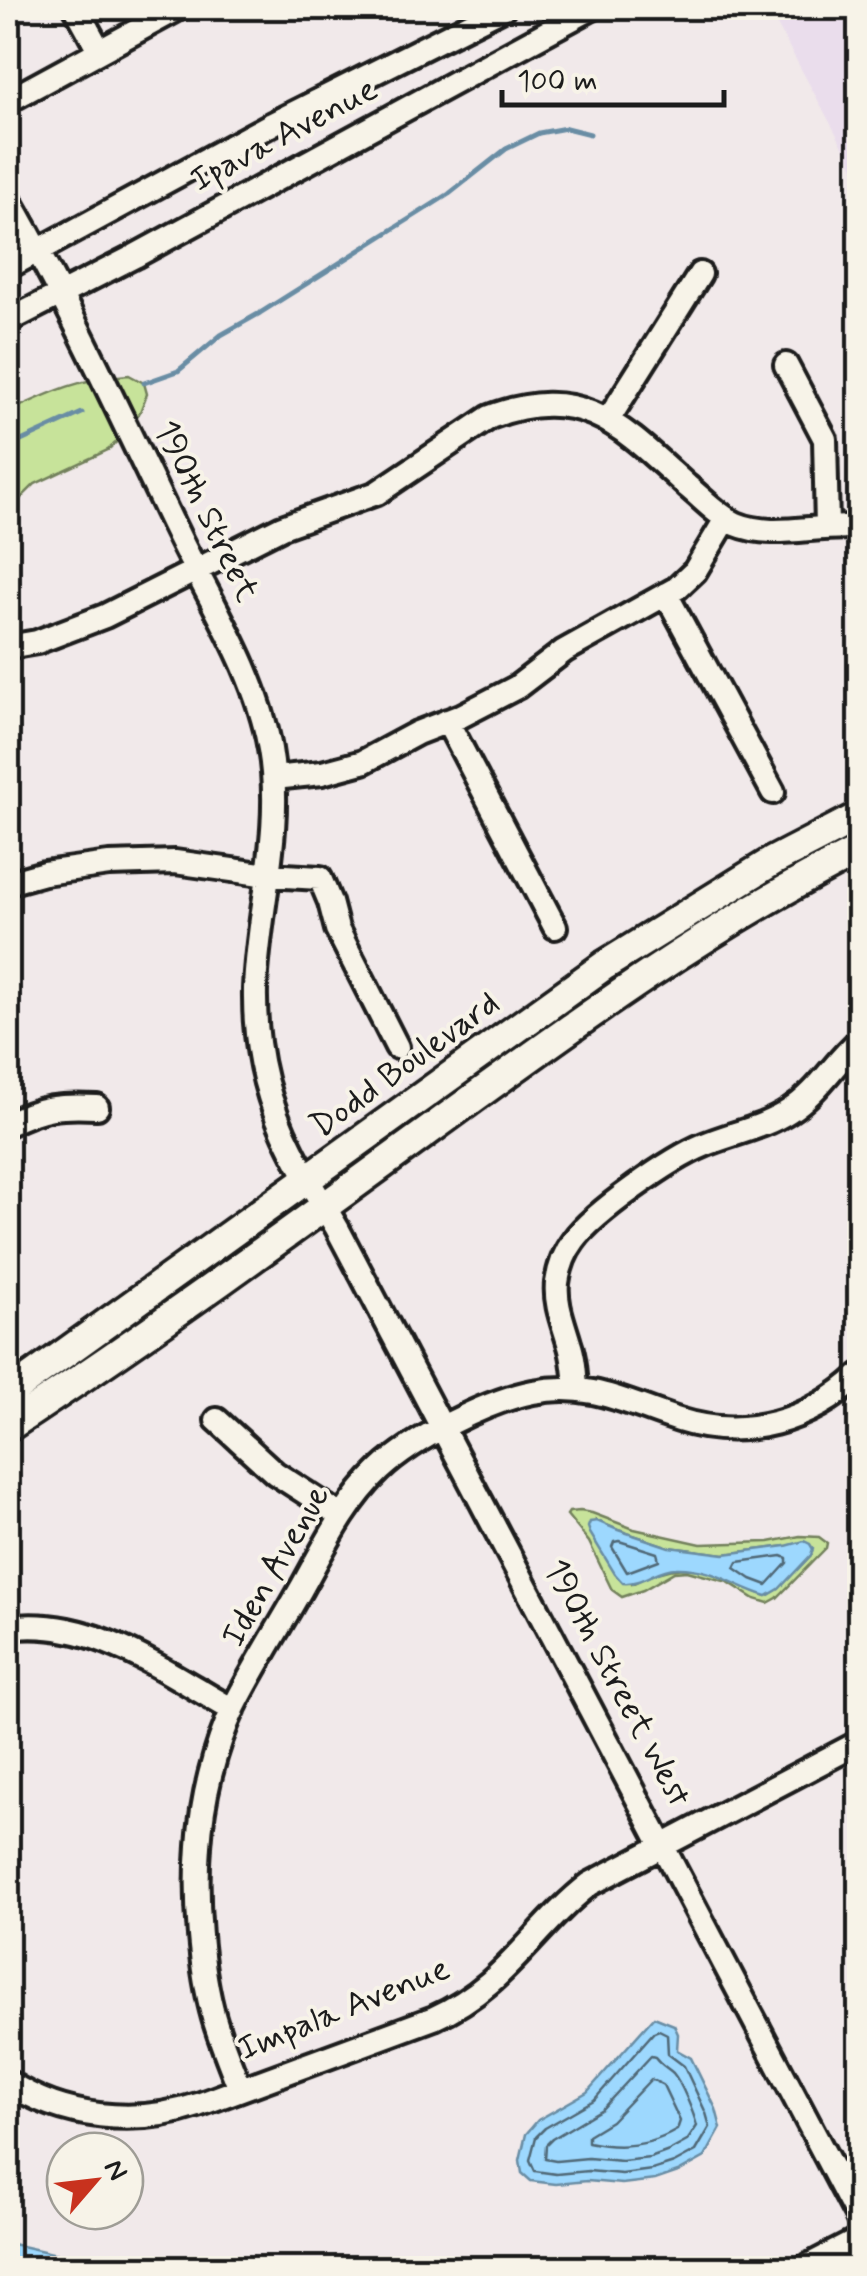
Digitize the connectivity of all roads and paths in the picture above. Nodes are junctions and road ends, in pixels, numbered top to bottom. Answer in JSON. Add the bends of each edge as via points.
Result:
{"nodes":[{"id":1,"x":76,"y":8,"type":"edge"},
{"id":2,"x":179,"y":8,"type":"edge"},
{"id":3,"x":503,"y":8,"type":"edge"},
{"id":4,"x":592,"y":8,"type":"edge"},
{"id":5,"x":99,"y":50,"type":"junction"},
{"id":6,"x":8,"y":101,"type":"edge"},
{"id":7,"x":8,"y":198,"type":"edge"},
{"id":8,"x":38,"y":250,"type":"junction"},
{"id":9,"x":8,"y":267,"type":"edge"},
{"id":10,"x":700,"y":274,"type":"dead end"},
{"id":11,"x":60,"y":294,"type":"junction"},
{"id":12,"x":8,"y":321,"type":"edge"},
{"id":13,"x":786,"y":365,"type":"dead end"},
{"id":14,"x":608,"y":420,"type":"junction"},
{"id":15,"x":726,"y":519,"type":"junction"},
{"id":16,"x":827,"y":527,"type":"junction"},
{"id":17,"x":860,"y":528,"type":"edge"},
{"id":18,"x":196,"y":571,"type":"junction"},
{"id":19,"x":666,"y":594,"type":"junction"},
{"id":20,"x":8,"y":647,"type":"edge"},
{"id":21,"x":446,"y":721,"type":"junction"},
{"id":22,"x":274,"y":778,"type":"junction"},
{"id":23,"x":773,"y":792,"type":"dead end"},
{"id":24,"x":860,"y":816,"type":"edge"},
{"id":25,"x":860,"y":850,"type":"edge"},
{"id":26,"x":268,"y":875,"type":"junction"},
{"id":27,"x":8,"y":882,"type":"edge"},
{"id":28,"x":555,"y":927,"type":"dead end"},
{"id":29,"x":860,"y":1040,"type":"edge"},
{"id":30,"x":397,"y":1047,"type":"dead end"},
{"id":31,"x":97,"y":1107,"type":"dead end"},
{"id":32,"x":8,"y":1124,"type":"edge"},
{"id":33,"x":309,"y":1180,"type":"junction"},
{"id":34,"x":325,"y":1207,"type":"junction"},
{"id":35,"x":860,"y":1375,"type":"edge"},
{"id":36,"x":576,"y":1388,"type":"junction"},
{"id":37,"x":8,"y":1394,"type":"edge"},
{"id":38,"x":217,"y":1420,"type":"dead end"},
{"id":39,"x":8,"y":1427,"type":"edge"},
{"id":40,"x":442,"y":1429,"type":"junction"},
{"id":41,"x":342,"y":1516,"type":"junction"},
{"id":42,"x":8,"y":1628,"type":"edge"},
{"id":43,"x":233,"y":1710,"type":"junction"},
{"id":44,"x":860,"y":1742,"type":"edge"},
{"id":45,"x":662,"y":1845,"type":"junction"},
{"id":46,"x":8,"y":2082,"type":"edge"},
{"id":47,"x":240,"y":2089,"type":"junction"},
{"id":48,"x":860,"y":2221,"type":"edge"},
{"id":49,"x":860,"y":2240,"type":"edge"},
{"id":50,"x":804,"y":2268,"type":"edge"}],
"edges":[{"from":1,"to":5,"type":"street"},
{"from":2,"to":5,"type":"street"},
{"from":3,"to":8,"type":"street","name":"Ipava Avenue"},
{"from":4,"to":11,"type":"street","name":"Ipava Avenue"},
{"from":5,"to":6,"type":"street"},
{"from":7,"to":8,"type":"street","name":"190th Street"},
{"from":8,"to":9,"type":"street","name":"Ipava Avenue"},
{"from":8,"to":11,"type":"street","name":"190th Street"},
{"from":10,"to":14,"type":"street"},
{"from":11,"to":12,"type":"street","name":"Ipava Avenue"},
{"from":11,"to":18,"type":"street","name":"190th Street"},
{"from":13,"to":16,"type":"street","via":[[825,439]]},
{"from":14,"to":15,"type":"street"},
{"from":14,"to":18,"type":"street","via":[[555,404],[490,417],[377,492],[282,528]]},
{"from":15,"to":16,"type":"street","via":[[751,529]]},
{"from":15,"to":19,"type":"street","via":[[694,571]]},
{"from":16,"to":17,"type":"street"},
{"from":18,"to":20,"type":"street","via":[[105,616]]},
{"from":18,"to":22,"type":"street","name":"190th Street","via":[[254,694]]},
{"from":19,"to":21,"type":"street","via":[[564,651],[517,687]]},
{"from":19,"to":23,"type":"street"},
{"from":21,"to":22,"type":"street","via":[[363,762]]},
{"from":21,"to":28,"type":"street"},
{"from":22,"to":26,"type":"street","name":"190th Street"},
{"from":24,"to":33,"type":"main road","name":"Dodd Boulevard","via":[[774,860],[605,965]]},
{"from":25,"to":34,"type":"main road","name":"Dodd Boulevard","via":[[621,992]]},
{"from":26,"to":27,"type":"street","via":[[175,862],[110,864]]},
{"from":26,"to":30,"type":"street","via":[[320,878],[336,930]]},
{"from":26,"to":33,"type":"street","name":"190th Street","via":[[255,990],[257,1038],[274,1111]]},
{"from":29,"to":36,"type":"street","via":[[794,1108],[676,1159],[574,1239],[557,1293]]},
{"from":31,"to":32,"type":"street","via":[[52,1106]]},
{"from":33,"to":34,"type":"street","name":"190th Street West"},
{"from":33,"to":37,"type":"main road","name":"Dodd Boulevard"},
{"from":34,"to":39,"type":"main road","name":"Dodd Boulevard"},
{"from":34,"to":40,"type":"street","name":"190th Street West"},
{"from":35,"to":36,"type":"street","name":"Iden Avenue","via":[[803,1414],[752,1428],[692,1424]]},
{"from":36,"to":40,"type":"street","name":"Iden Avenue","via":[[510,1398]]},
{"from":38,"to":41,"type":"street","via":[[276,1473]]},
{"from":40,"to":41,"type":"street","name":"Iden Avenue","via":[[382,1468]]},
{"from":40,"to":45,"type":"street","name":"190th Street West"},
{"from":41,"to":43,"type":"street","name":"Iden Avenue"},
{"from":42,"to":43,"type":"street","via":[[46,1626],[95,1636]]},
{"from":43,"to":47,"type":"street","name":"Iden Avenue","via":[[208,1790],[198,1884],[208,1990]]},
{"from":44,"to":45,"type":"street","name":"Impala Avenue"},
{"from":45,"to":47,"type":"street","name":"Impala Avenue","via":[[580,1892],[500,1975],[460,2006]]},
{"from":45,"to":48,"type":"street","name":"190th Street West"},
{"from":46,"to":47,"type":"street","name":"Impala Avenue","via":[[61,2108],[122,2116],[173,2112]]},
{"from":49,"to":50,"type":"street"}]}
